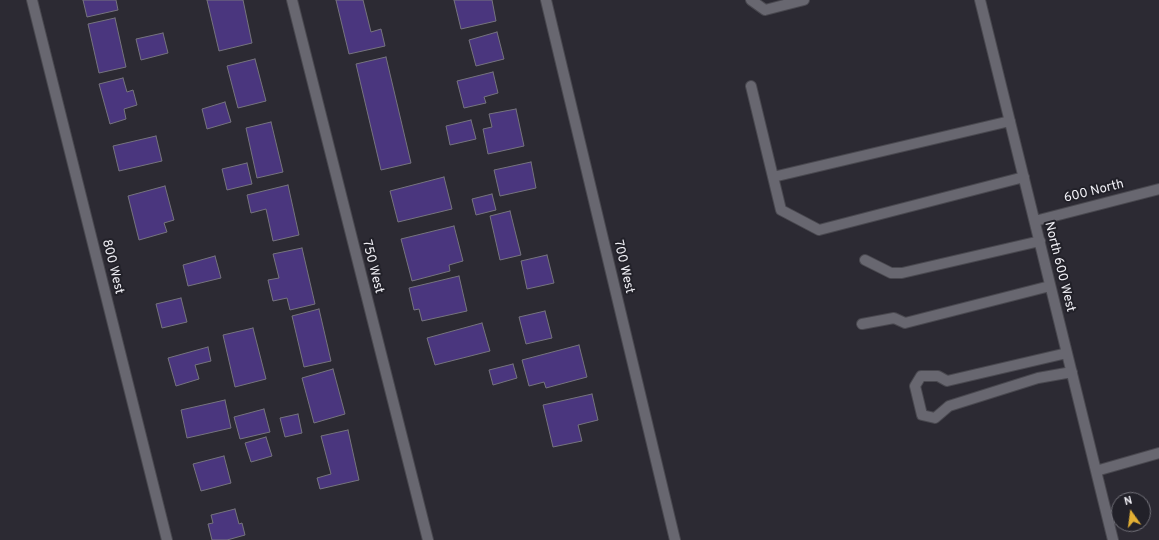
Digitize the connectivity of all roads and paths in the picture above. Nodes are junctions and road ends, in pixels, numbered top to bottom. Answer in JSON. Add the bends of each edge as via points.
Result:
{"nodes":[{"id":1,"x":32,"y":0,"type":"edge"},
{"id":2,"x":292,"y":0,"type":"edge"},
{"id":3,"x":546,"y":0,"type":"edge"},
{"id":4,"x":751,"y":0,"type":"edge"},
{"id":5,"x":804,"y":0,"type":"edge"},
{"id":6,"x":980,"y":0,"type":"edge"},
{"id":7,"x":751,"y":86,"type":"dead end"},
{"id":8,"x":1010,"y":121,"type":"junction"},
{"id":9,"x":773,"y":177,"type":"junction"},
{"id":10,"x":1024,"y":177,"type":"junction"},
{"id":11,"x":1159,"y":189,"type":"edge"},
{"id":12,"x":1035,"y":221,"type":"junction"},
{"id":13,"x":1040,"y":241,"type":"junction"},
{"id":14,"x":865,"y":260,"type":"dead end"},
{"id":15,"x":1050,"y":286,"type":"junction"},
{"id":16,"x":862,"y":324,"type":"dead end"},
{"id":17,"x":1067,"y":353,"type":"junction"},
{"id":18,"x":1072,"y":372,"type":"junction"},
{"id":19,"x":1159,"y":453,"type":"edge"},
{"id":20,"x":1096,"y":471,"type":"junction"},
{"id":21,"x":167,"y":540,"type":"edge"},
{"id":22,"x":428,"y":540,"type":"edge"},
{"id":23,"x":675,"y":540,"type":"edge"},
{"id":24,"x":1113,"y":540,"type":"edge"}],
"edges":[{"from":1,"to":21,"type":"street","name":"800 West"},
{"from":2,"to":22,"type":"street","name":"750 West"},
{"from":3,"to":23,"type":"street","name":"700 West"},
{"from":4,"to":5,"type":"street","via":[[765,10]]},
{"from":6,"to":8,"type":"street","name":"North 600 West"},
{"from":7,"to":9,"type":"street"},
{"from":8,"to":9,"type":"street"},
{"from":8,"to":10,"type":"street","name":"North 600 West"},
{"from":9,"to":10,"type":"street","via":[[781,210],[819,230]]},
{"from":10,"to":12,"type":"street","name":"North 600 West"},
{"from":11,"to":12,"type":"street","name":"600 North"},
{"from":12,"to":13,"type":"street","name":"North 600 West"},
{"from":13,"to":14,"type":"street","via":[[902,273],[891,273]]},
{"from":13,"to":15,"type":"street","name":"North 600 West"},
{"from":15,"to":16,"type":"street","via":[[905,324],[894,318]]},
{"from":15,"to":17,"type":"street","name":"North 600 West"},
{"from":17,"to":18,"type":"street","name":"North 600 West"},
{"from":17,"to":18,"type":"street","via":[[947,381],[938,376],[921,376],[914,386],[922,414],[935,418],[949,406],[1038,378]]},
{"from":18,"to":20,"type":"street","name":"North 600 West"},
{"from":19,"to":20,"type":"street"},
{"from":20,"to":24,"type":"street","name":"North 600 West"}]}
